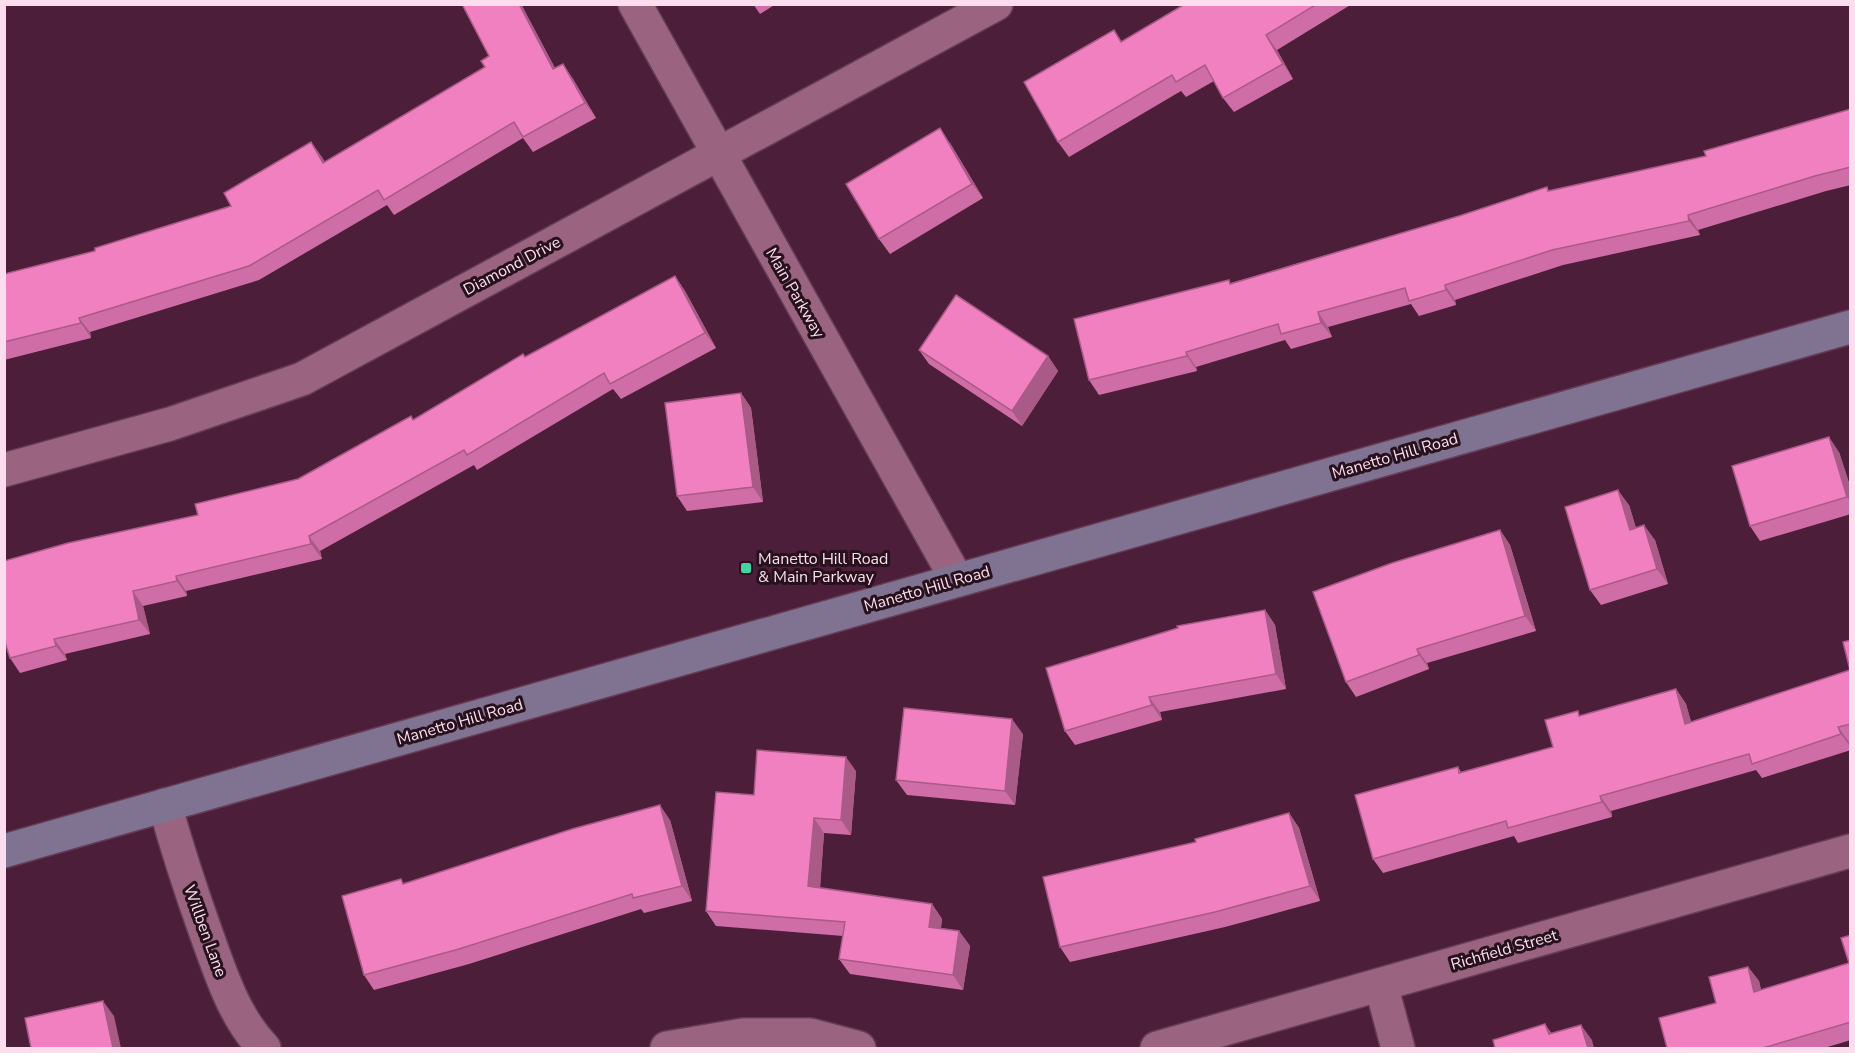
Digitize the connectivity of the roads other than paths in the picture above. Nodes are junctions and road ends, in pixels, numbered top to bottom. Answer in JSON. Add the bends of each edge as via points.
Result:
{"nodes":[{"id":1,"x":635,"y":4,"type":"edge"},
{"id":2,"x":996,"y":4,"type":"edge"},
{"id":3,"x":718,"y":156,"type":"junction"},
{"id":4,"x":1851,"y":327,"type":"edge"},
{"id":5,"x":4,"y":470,"type":"edge"},
{"id":6,"x":957,"y":580,"type":"junction"},
{"id":7,"x":165,"y":805,"type":"junction"},
{"id":8,"x":4,"y":851,"type":"edge"},
{"id":9,"x":1851,"y":851,"type":"edge"},
{"id":10,"x":1381,"y":985,"type":"junction"},
{"id":11,"x":264,"y":1048,"type":"edge"},
{"id":12,"x":667,"y":1048,"type":"edge"},
{"id":13,"x":859,"y":1048,"type":"edge"},
{"id":14,"x":1157,"y":1048,"type":"edge"},
{"id":15,"x":1398,"y":1048,"type":"edge"}],
"edges":[{"from":1,"to":3,"type":"street","name":"Main Parkway"},
{"from":2,"to":3,"type":"street","name":"Diamond Drive"},
{"from":3,"to":5,"type":"street","name":"Diamond Drive","via":[[302,379],[170,424]]},
{"from":3,"to":6,"type":"street","name":"Main Parkway"},
{"from":4,"to":6,"type":"main road","name":"Manetto Hill Road"},
{"from":6,"to":7,"type":"main road","name":"Manetto Hill Road"},
{"from":7,"to":8,"type":"main road","name":"Manetto Hill Road"},
{"from":7,"to":11,"type":"street","name":"Willben Lane","via":[[184,873],[226,989],[251,1034]]},
{"from":9,"to":10,"type":"street","name":"Richfield Street"},
{"from":10,"to":14,"type":"street","name":"Richfield Street"},
{"from":10,"to":15,"type":"street"},
{"from":12,"to":13,"type":"street","via":[[743,1035],[810,1035]]}]}
